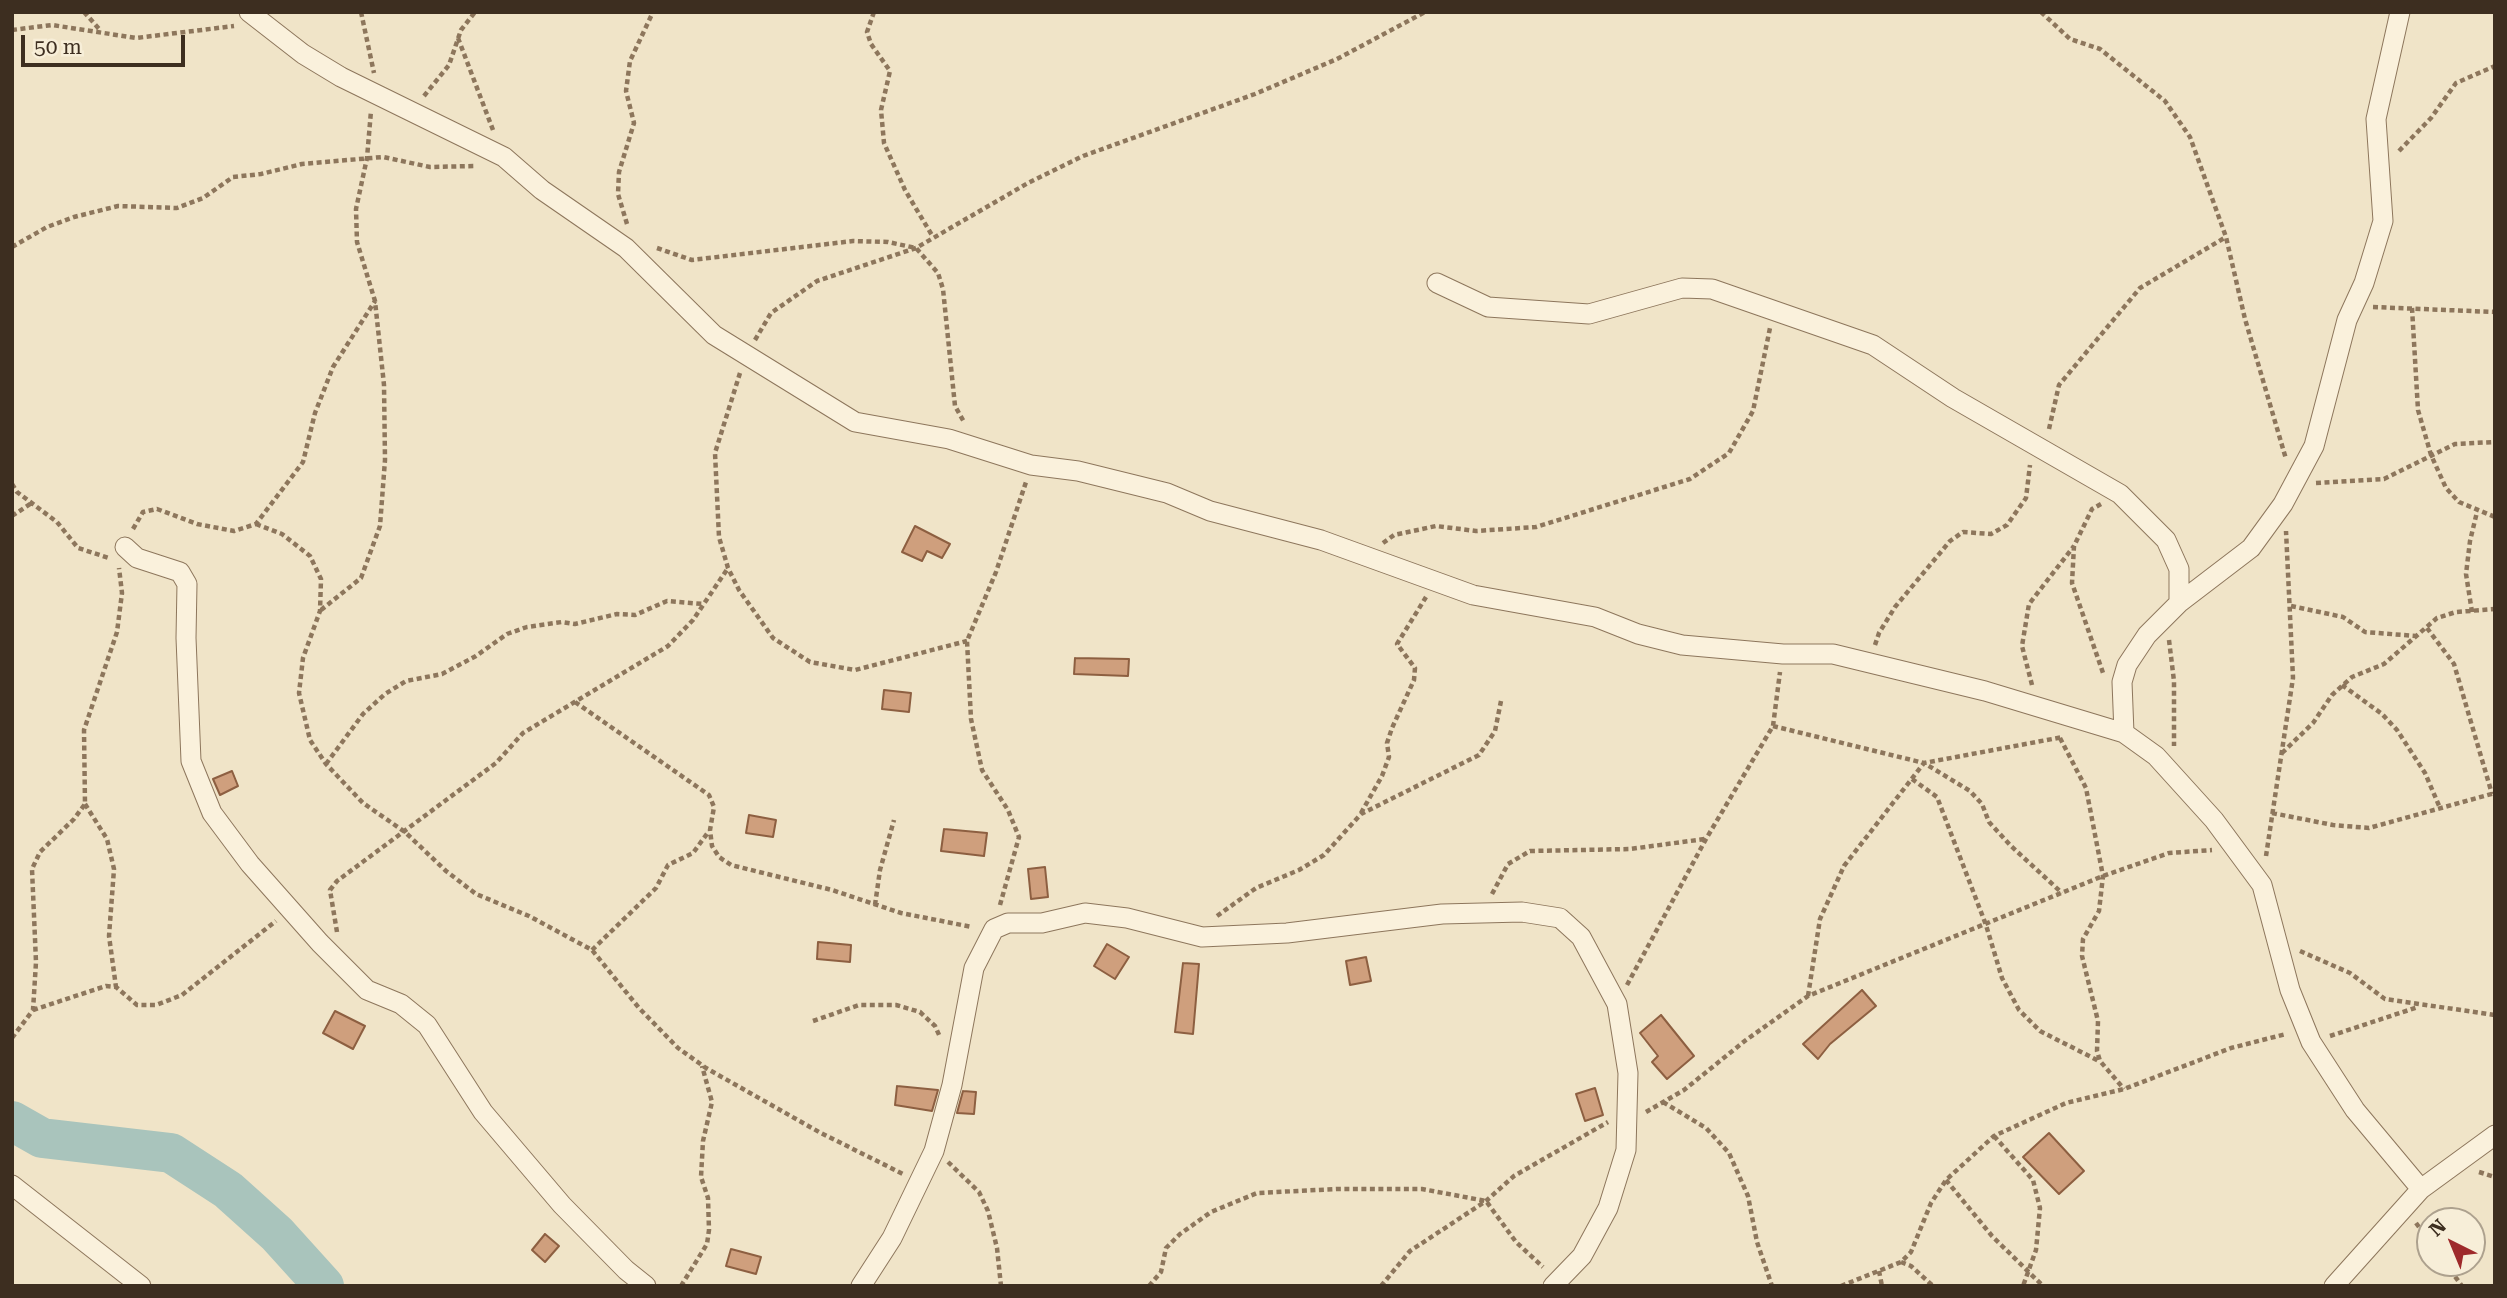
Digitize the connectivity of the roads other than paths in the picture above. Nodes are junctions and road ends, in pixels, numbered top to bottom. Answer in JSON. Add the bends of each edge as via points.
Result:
{"nodes":[{"id":1,"x":2400,"y":12,"type":"edge"},
{"id":2,"x":254,"y":17,"type":"edge"},
{"id":3,"x":1437,"y":283,"type":"dead end"},
{"id":4,"x":125,"y":547,"type":"road end"},
{"id":5,"x":2173,"y":610,"type":"junction"},
{"id":6,"x":2124,"y":733,"type":"junction"},
{"id":7,"x":2495,"y":1135,"type":"edge"},
{"id":8,"x":12,"y":1185,"type":"edge"},
{"id":9,"x":2421,"y":1189,"type":"junction"},
{"id":10,"x":1556,"y":1283,"type":"edge"},
{"id":11,"x":141,"y":1286,"type":"edge"},
{"id":12,"x":646,"y":1286,"type":"edge"},
{"id":13,"x":861,"y":1286,"type":"edge"},
{"id":14,"x":2334,"y":1286,"type":"edge"}],
"edges":[{"from":1,"to":5,"type":"street","via":[[2376,119],[2383,221],[2353,306],[2314,446],[2284,504],[2251,548]]},
{"from":2,"to":6,"type":"street","via":[[303,54],[376,96],[506,159],[542,190],[632,247],[713,335],[855,422],[949,439],[1031,465],[1078,471],[1167,493],[1210,511],[1365,555],[1473,595],[1595,617],[1682,645],[1833,654],[2037,705]]},
{"from":3,"to":5,"type":"street","via":[[1488,307],[1589,314],[1682,288],[1712,289],[1873,345],[1953,398],[2120,494],[2166,540],[2179,569]]},
{"from":4,"to":12,"type":"street","via":[[136,558],[180,572],[187,584],[191,761],[212,813],[289,909],[367,990],[401,1003],[427,1025],[483,1112],[562,1205]]},
{"from":5,"to":6,"type":"street","via":[[2147,635],[2127,665],[2122,682]]},
{"from":6,"to":9,"type":"street","via":[[2156,756],[2262,885],[2290,990],[2309,1036],[2355,1110]]},
{"from":7,"to":9,"type":"street"},
{"from":8,"to":11,"type":"street"},
{"from":9,"to":14,"type":"street"},
{"from":10,"to":13,"type":"street","via":[[1582,1256],[1608,1208],[1626,1150],[1628,1073],[1617,1004],[1581,937],[1560,918],[1522,912],[1442,914],[1287,933],[1202,937],[1127,918],[1085,913],[1042,923],[1008,923],[995,929],[974,968],[934,1151],[892,1238]]}]}
